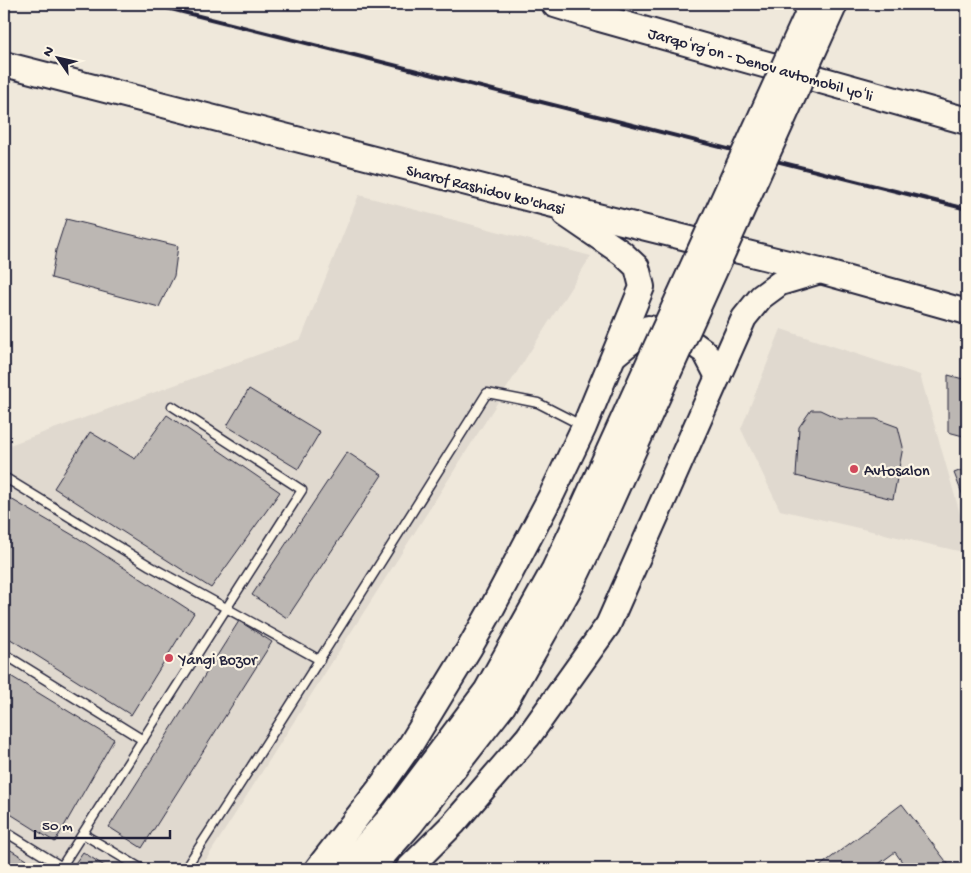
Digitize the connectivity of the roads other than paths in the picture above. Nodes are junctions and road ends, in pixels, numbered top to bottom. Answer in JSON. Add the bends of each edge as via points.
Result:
{"nodes":[{"id":1,"x":555,"y":4,"type":"edge"},
{"id":2,"x":812,"y":4,"type":"edge"},
{"id":3,"x":835,"y":4,"type":"edge"},
{"id":4,"x":4,"y":64,"type":"edge"},
{"id":5,"x":967,"y":121,"type":"edge"},
{"id":6,"x":553,"y":206,"type":"junction"},
{"id":7,"x":820,"y":271,"type":"junction"},
{"id":8,"x":967,"y":312,"type":"edge"},
{"id":9,"x":614,"y":356,"type":"junction"},
{"id":10,"x":718,"y":377,"type":"junction"},
{"id":11,"x":172,"y":406,"type":"dead end"},
{"id":12,"x":584,"y":427,"type":"junction"},
{"id":13,"x":4,"y":477,"type":"edge"},
{"id":14,"x":585,"y":532,"type":"junction"},
{"id":15,"x":227,"y":609,"type":"junction"},
{"id":16,"x":4,"y":654,"type":"edge"},
{"id":17,"x":320,"y":660,"type":"junction"},
{"id":18,"x":143,"y":740,"type":"junction"},
{"id":19,"x":4,"y":831,"type":"edge"},
{"id":20,"x":82,"y":834,"type":"junction"},
{"id":21,"x":61,"y":868,"type":"edge"},
{"id":22,"x":142,"y":869,"type":"edge"},
{"id":23,"x":185,"y":869,"type":"edge"},
{"id":24,"x":317,"y":869,"type":"edge"},
{"id":25,"x":344,"y":869,"type":"edge"},
{"id":26,"x":371,"y":869,"type":"edge"},
{"id":27,"x":408,"y":869,"type":"edge"}],
"edges":[{"from":1,"to":5,"type":"highway","name":"Jarqoʻrgʻon - Denov avtomobil yoʻli"},
{"from":2,"to":14,"type":"main road","bridge":true},
{"from":3,"to":14,"type":"main road","bridge":true},
{"from":4,"to":6,"type":"main road","name":"Sharof Rashidov ko'chasi"},
{"from":6,"to":7,"type":"main road","name":"Sharof Rashidov ko'chasi"},
{"from":6,"to":9,"type":"main road","via":[[622,253],[636,267],[642,287]]},
{"from":7,"to":8,"type":"main road","name":"Sharof Rashidov ko'chasi"},
{"from":7,"to":10,"type":"main road","via":[[780,283],[761,297],[744,318]]},
{"from":9,"to":10,"type":"main road","via":[[648,328],[677,332],[705,352]]},
{"from":9,"to":12,"type":"main road"},
{"from":10,"to":27,"type":"main road","via":[[608,625],[528,737],[454,823]]},
{"from":11,"to":15,"type":"lane","via":[[302,490]]},
{"from":12,"to":17,"type":"lane","via":[[538,403],[487,393]]},
{"from":12,"to":24,"type":"main road","via":[[540,518],[469,649],[411,744]]},
{"from":13,"to":15,"type":"lane"},
{"from":14,"to":25,"type":"main road","via":[[554,569],[486,691],[394,812]]},
{"from":14,"to":26,"type":"main road","via":[[573,582],[503,706],[411,824]]},
{"from":15,"to":17,"type":"lane"},
{"from":15,"to":18,"type":"lane"},
{"from":16,"to":18,"type":"lane"},
{"from":17,"to":23,"type":"lane"},
{"from":18,"to":20,"type":"lane"},
{"from":19,"to":21,"type":"lane"},
{"from":20,"to":21,"type":"lane"},
{"from":20,"to":22,"type":"lane"}]}
